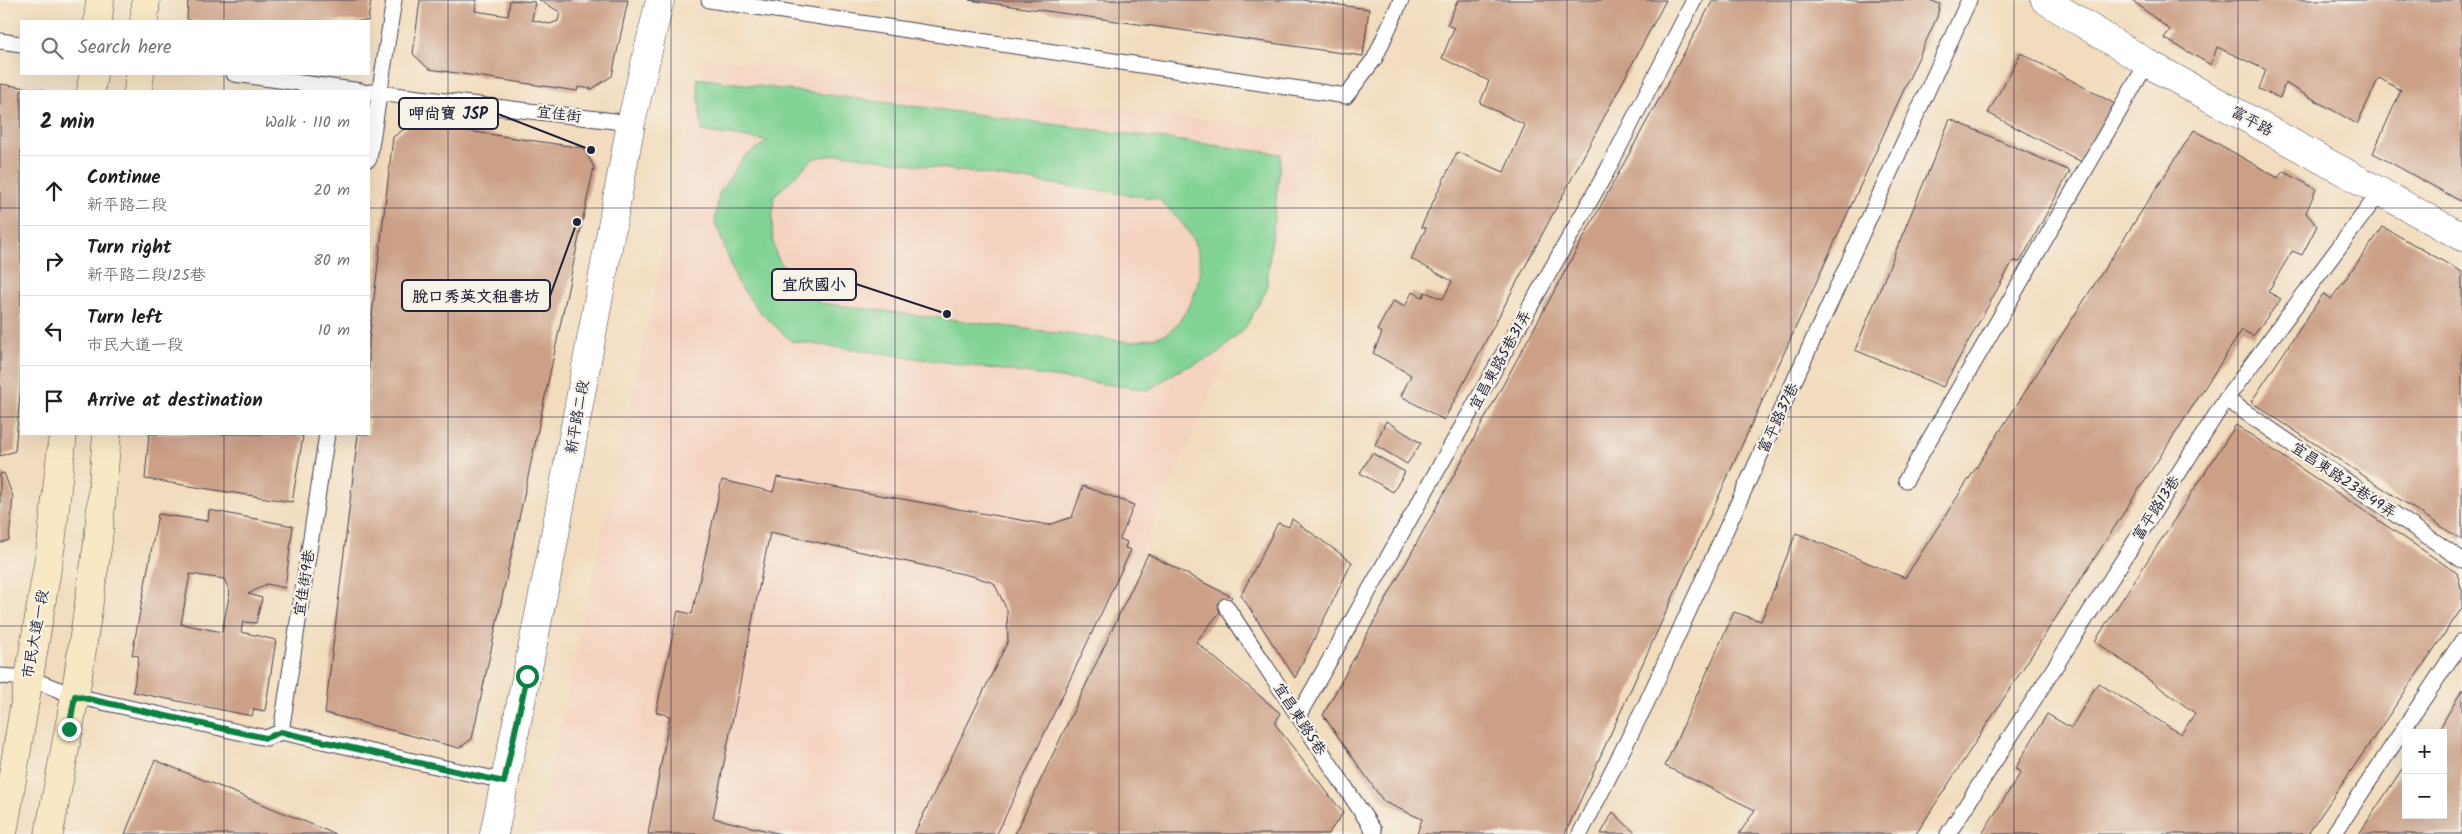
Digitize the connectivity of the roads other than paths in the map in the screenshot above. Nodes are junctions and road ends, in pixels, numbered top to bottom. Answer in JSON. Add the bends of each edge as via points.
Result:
{"nodes":[{"id":1,"x":100,"y":0,"type":"edge"},
{"id":2,"x":146,"y":0,"type":"edge"},
{"id":3,"x":394,"y":0,"type":"edge"},
{"id":4,"x":660,"y":0,"type":"edge"},
{"id":5,"x":709,"y":0,"type":"edge"},
{"id":6,"x":1401,"y":0,"type":"edge"},
{"id":7,"x":1694,"y":0,"type":"edge"},
{"id":8,"x":1969,"y":0,"type":"edge"},
{"id":9,"x":2045,"y":0,"type":"edge"},
{"id":10,"x":98,"y":20,"type":"edge"},
{"id":11,"x":144,"y":20,"type":"edge"},
{"id":12,"x":0,"y":41,"type":"edge"},
{"id":13,"x":20,"y":44,"type":"edge"},
{"id":14,"x":2147,"y":63,"type":"junction"},
{"id":15,"x":93,"y":75,"type":"edge"},
{"id":16,"x":140,"y":75,"type":"edge"},
{"id":17,"x":241,"y":75,"type":"edge"},
{"id":18,"x":91,"y":90,"type":"edge"},
{"id":19,"x":138,"y":90,"type":"edge"},
{"id":20,"x":353,"y":90,"type":"edge"},
{"id":21,"x":374,"y":93,"type":"edge"},
{"id":22,"x":631,"y":122,"type":"junction"},
{"id":23,"x":370,"y":146,"type":"edge"},
{"id":24,"x":2380,"y":192,"type":"junction"},
{"id":25,"x":2462,"y":237,"type":"edge"},
{"id":26,"x":2226,"y":399,"type":"junction"},
{"id":27,"x":63,"y":435,"type":"edge"},
{"id":28,"x":107,"y":435,"type":"edge"},
{"id":29,"x":327,"y":435,"type":"edge"},
{"id":30,"x":1906,"y":480,"type":"dead end"},
{"id":31,"x":2462,"y":560,"type":"edge"},
{"id":32,"x":1226,"y":606,"type":"dead end"},
{"id":33,"x":2462,"y":641,"type":"edge"},
{"id":34,"x":0,"y":676,"type":"edge"},
{"id":35,"x":28,"y":678,"type":"junction"},
{"id":36,"x":75,"y":696,"type":"junction"},
{"id":37,"x":1298,"y":716,"type":"junction"},
{"id":38,"x":281,"y":732,"type":"junction"},
{"id":39,"x":504,"y":782,"type":"junction"},
{"id":40,"x":1375,"y":833,"type":"edge"},
{"id":41,"x":3,"y":834,"type":"edge"},
{"id":42,"x":48,"y":834,"type":"edge"},
{"id":43,"x":494,"y":834,"type":"edge"},
{"id":44,"x":1580,"y":834,"type":"edge"},
{"id":45,"x":1948,"y":834,"type":"edge"},
{"id":46,"x":2334,"y":834,"type":"edge"}],
"edges":[{"from":1,"to":10,"type":"street"},
{"from":2,"to":11,"type":"street"},
{"from":3,"to":21,"type":"lane"},
{"from":4,"to":22,"type":"street","name":"新平路二段"},
{"from":5,"to":6,"type":"lane","via":[[1346,96],[1375,58]]},
{"from":7,"to":37,"type":"lane","name":"宜昌東路5巷31弄","via":[[1607,171]]},
{"from":8,"to":44,"type":"lane","name":"富平路37巷","via":[[1646,704]]},
{"from":9,"to":14,"type":"street","name":"富平路"},
{"from":12,"to":13,"type":"lane"},
{"from":14,"to":24,"type":"street","name":"富平路"},
{"from":14,"to":30,"type":"lane"},
{"from":15,"to":18,"type":"street"},
{"from":16,"to":19,"type":"street"},
{"from":17,"to":20,"type":"lane"},
{"from":21,"to":22,"type":"lane","name":"宜佳街"},
{"from":21,"to":23,"type":"lane"},
{"from":22,"to":39,"type":"street","name":"新平路二段","via":[[553,546]]},
{"from":24,"to":25,"type":"street","name":"富平路"},
{"from":24,"to":26,"type":"lane","name":"富平路13巷"},
{"from":26,"to":31,"type":"lane","name":"宜昌東路23巷49弄"},
{"from":26,"to":45,"type":"lane","name":"富平路13巷"},
{"from":27,"to":35,"type":"street","name":"市民大道一段","via":[[51,545]]},
{"from":28,"to":36,"type":"street","via":[[98,542]]},
{"from":29,"to":38,"type":"lane","name":"宜佳街9巷"},
{"from":32,"to":37,"type":"lane","name":"宜昌東路5巷"},
{"from":33,"to":46,"type":"lane"},
{"from":34,"to":35,"type":"lane"},
{"from":35,"to":36,"type":"lane"},
{"from":35,"to":41,"type":"street","name":"市民大道一段"},
{"from":36,"to":38,"type":"lane","via":[[266,738]]},
{"from":36,"to":42,"type":"street"},
{"from":37,"to":40,"type":"lane","name":"宜昌東路5巷"},
{"from":38,"to":39,"type":"lane"},
{"from":39,"to":43,"type":"street","name":"新平路二段"}]}
